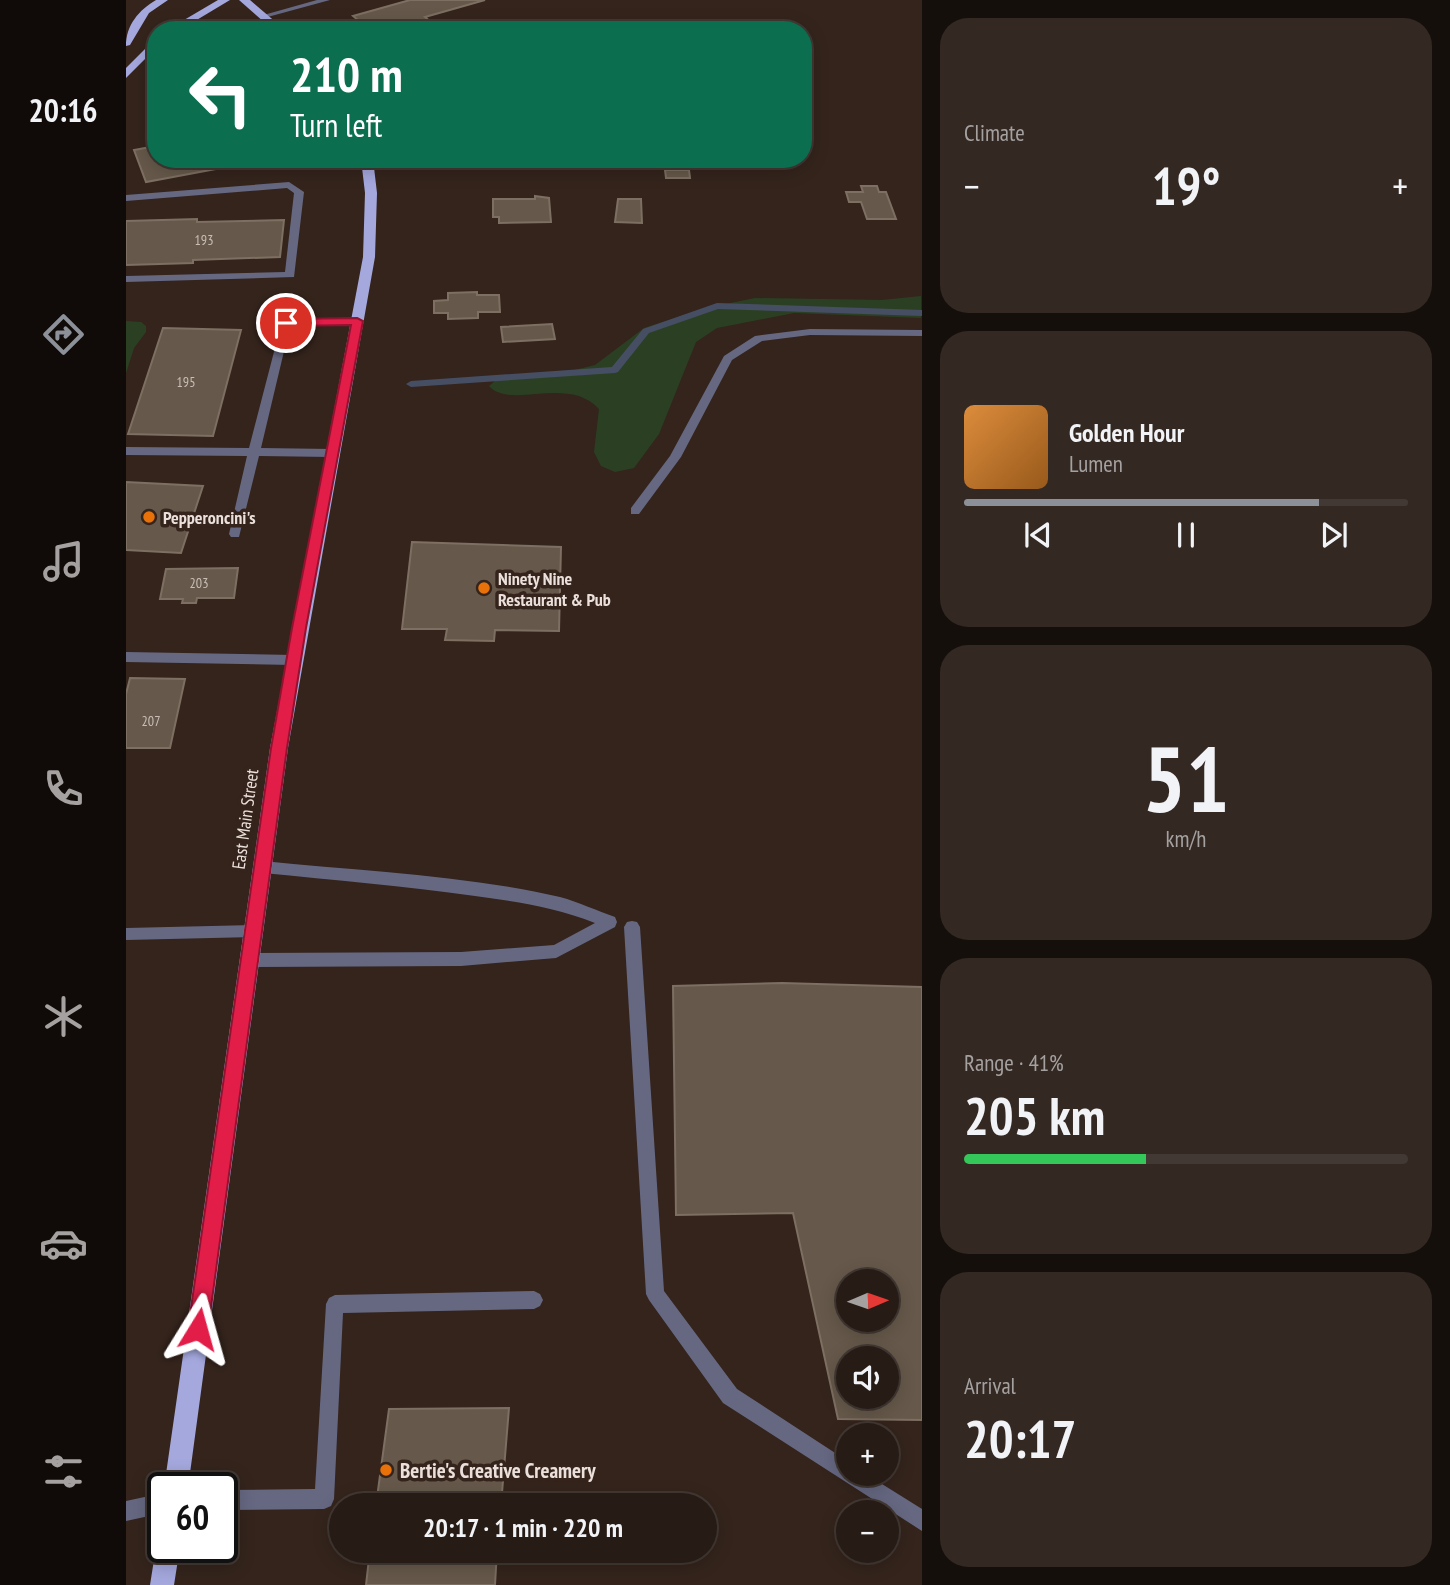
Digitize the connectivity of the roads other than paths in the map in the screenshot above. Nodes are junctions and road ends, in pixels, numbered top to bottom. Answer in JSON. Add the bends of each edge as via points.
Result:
{"nodes":[{"id":1,"x":145,"y":0,"type":"edge"},
{"id":2,"x":163,"y":0,"type":"edge"},
{"id":3,"x":225,"y":0,"type":"edge"},
{"id":4,"x":244,"y":0,"type":"edge"},
{"id":5,"x":326,"y":0,"type":"edge"},
{"id":6,"x":264,"y":16,"type":"junction"},
{"id":7,"x":188,"y":21,"type":"edge"},
{"id":8,"x":270,"y":21,"type":"edge"},
{"id":9,"x":134,"y":26,"type":"junction"},
{"id":10,"x":126,"y":43,"type":"edge"},
{"id":11,"x":147,"y":51,"type":"edge"},
{"id":12,"x":126,"y":75,"type":"edge"},
{"id":13,"x":368,"y":168,"type":"edge"},
{"id":14,"x":126,"y":198,"type":"edge"},
{"id":15,"x":126,"y":279,"type":"edge"},
{"id":16,"x":357,"y":321,"type":"junction"},
{"id":17,"x":922,"y":333,"type":"edge"},
{"id":18,"x":126,"y":451,"type":"edge"},
{"id":19,"x":254,"y":452,"type":"junction"},
{"id":20,"x":332,"y":453,"type":"junction"},
{"id":21,"x":635,"y":511,"type":"dead end"},
{"id":22,"x":235,"y":534,"type":"dead end"},
{"id":23,"x":126,"y":657,"type":"edge"},
{"id":24,"x":294,"y":660,"type":"junction"},
{"id":25,"x":262,"y":867,"type":"junction"},
{"id":26,"x":632,"y":927,"type":"dead end"},
{"id":27,"x":254,"y":931,"type":"junction"},
{"id":28,"x":126,"y":934,"type":"edge"},
{"id":29,"x":249,"y":960,"type":"junction"},
{"id":30,"x":534,"y":1300,"type":"dead end"},
{"id":31,"x":836,"y":1465,"type":"edge"},
{"id":32,"x":178,"y":1472,"type":"edge"},
{"id":33,"x":868,"y":1486,"type":"edge"},
{"id":34,"x":238,"y":1500,"type":"edge"},
{"id":35,"x":147,"y":1506,"type":"edge"},
{"id":36,"x":126,"y":1511,"type":"edge"},
{"id":37,"x":922,"y":1521,"type":"edge"},
{"id":38,"x":165,"y":1563,"type":"edge"},
{"id":39,"x":162,"y":1585,"type":"edge"}],
"edges":[{"from":1,"to":9,"type":"main road"},
{"from":2,"to":9,"type":"main road","via":[[145,10]]},
{"from":3,"to":7,"type":"main road"},
{"from":4,"to":6,"type":"main road"},
{"from":5,"to":6,"type":"lane"},
{"from":6,"to":8,"type":"main road"},
{"from":9,"to":10,"type":"main road"},
{"from":11,"to":12,"type":"main road"},
{"from":13,"to":16,"type":"main road","name":"East Main Street","via":[[369,257]]},
{"from":14,"to":15,"type":"lane","via":[[289,186],[299,192],[290,275]]},
{"from":16,"to":19,"type":"lane","via":[[286,323]]},
{"from":16,"to":20,"type":"main road","name":"East Main Street"},
{"from":17,"to":21,"type":"lane","via":[[810,332],[759,338],[728,358],[675,457]]},
{"from":18,"to":19,"type":"lane"},
{"from":19,"to":20,"type":"lane"},
{"from":19,"to":22,"type":"lane"},
{"from":20,"to":24,"type":"main road","name":"East Main Street"},
{"from":23,"to":24,"type":"lane"},
{"from":24,"to":25,"type":"main road","name":"East Main Street"},
{"from":25,"to":27,"type":"main road","name":"East Main Street"},
{"from":25,"to":29,"type":"lane","via":[[523,897],[562,904],[610,922],[556,951],[461,959]]},
{"from":26,"to":31,"type":"lane","via":[[655,1294],[730,1396]]},
{"from":27,"to":28,"type":"lane"},
{"from":27,"to":29,"type":"main road","name":"East Main Street"},
{"from":29,"to":32,"type":"main road","name":"East Main Street"},
{"from":30,"to":34,"type":"lane","via":[[335,1304],[324,1499]]},
{"from":33,"to":37,"type":"lane"},
{"from":35,"to":36,"type":"lane"},
{"from":38,"to":39,"type":"main road"}]}
